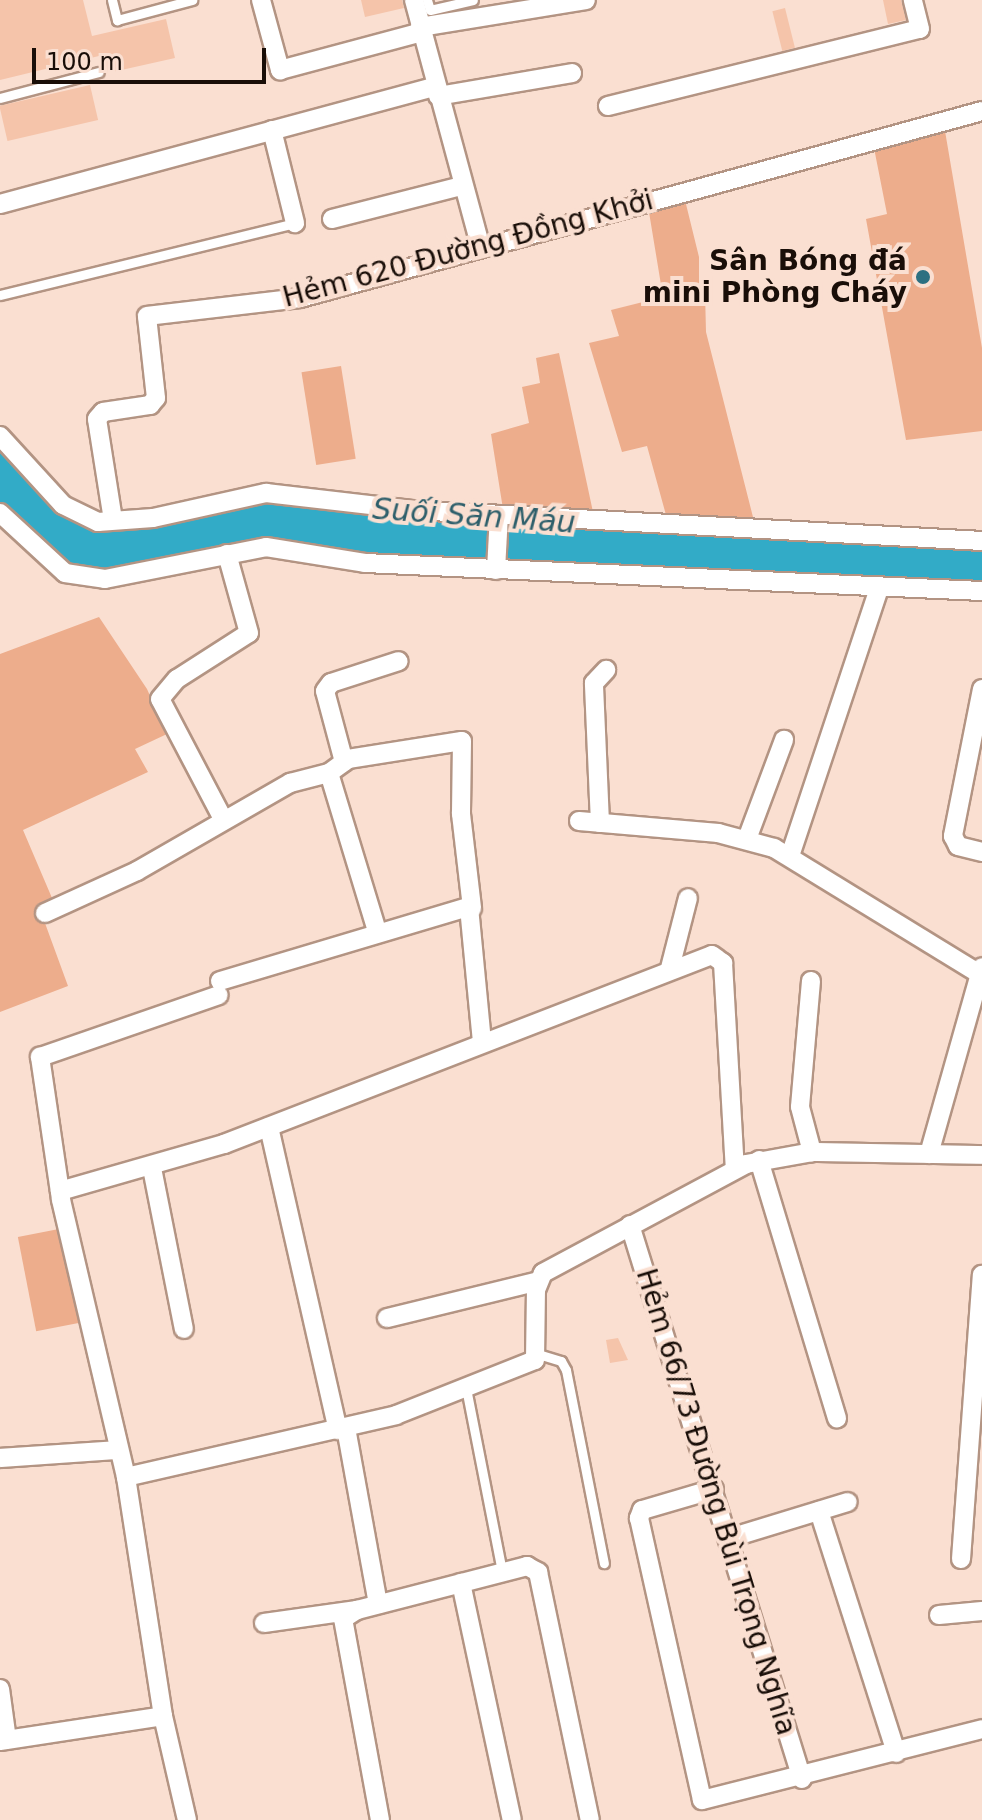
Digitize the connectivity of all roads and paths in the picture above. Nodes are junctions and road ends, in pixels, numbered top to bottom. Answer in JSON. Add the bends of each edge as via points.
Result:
{"nodes":[{"id":1,"x":112,"y":0,"type":"edge"},
{"id":2,"x":192,"y":0,"type":"edge"},
{"id":3,"x":414,"y":0,"type":"edge"},
{"id":4,"x":427,"y":0,"type":"edge"},
{"id":5,"x":473,"y":0,"type":"edge"},
{"id":6,"x":586,"y":0,"type":"edge"},
{"id":7,"x":913,"y":0,"type":"edge"},
{"id":8,"x":261,"y":1,"type":"edge"},
{"id":9,"x":421,"y":29,"type":"junction"},
{"id":10,"x":99,"y":72,"type":"dead end"},
{"id":11,"x":572,"y":73,"type":"dead end"},
{"id":12,"x":437,"y":91,"type":"junction"},
{"id":13,"x":0,"y":98,"type":"edge"},
{"id":14,"x":608,"y":106,"type":"dead end"},
{"id":15,"x":982,"y":111,"type":"edge"},
{"id":16,"x":272,"y":130,"type":"junction"},
{"id":17,"x":461,"y":186,"type":"junction"},
{"id":18,"x":0,"y":204,"type":"edge"},
{"id":19,"x":332,"y":219,"type":"dead end"},
{"id":20,"x":295,"y":223,"type":"joint"},
{"id":21,"x":480,"y":244,"type":"junction"},
{"id":22,"x":0,"y":295,"type":"edge"},
{"id":23,"x":0,"y":436,"type":"edge"},
{"id":24,"x":0,"y":513,"type":"edge"},
{"id":25,"x":499,"y":515,"type":"junction"},
{"id":26,"x":113,"y":520,"type":"junction"},
{"id":27,"x":982,"y":541,"type":"edge"},
{"id":28,"x":227,"y":554,"type":"junction"},
{"id":29,"x":496,"y":570,"type":"junction"},
{"id":30,"x":879,"y":588,"type":"junction"},
{"id":31,"x":982,"y":591,"type":"edge"},
{"id":32,"x":399,"y":661,"type":"dead end"},
{"id":33,"x":606,"y":670,"type":"dead end"},
{"id":34,"x":982,"y":689,"type":"edge"},
{"id":35,"x":784,"y":740,"type":"dead end"},
{"id":36,"x":976,"y":746,"type":"edge"},
{"id":37,"x":344,"y":762,"type":"junction"},
{"id":38,"x":329,"y":773,"type":"junction"},
{"id":39,"x":222,"y":817,"type":"junction"},
{"id":40,"x":579,"y":821,"type":"dead end"},
{"id":41,"x":600,"y":823,"type":"junction"},
{"id":42,"x":747,"y":839,"type":"junction"},
{"id":43,"x":982,"y":852,"type":"edge"},
{"id":44,"x":790,"y":856,"type":"junction"},
{"id":45,"x":688,"y":898,"type":"dead end"},
{"id":46,"x":472,"y":908,"type":"junction"},
{"id":47,"x":45,"y":913,"type":"dead end"},
{"id":48,"x":377,"y":931,"type":"junction"},
{"id":49,"x":670,"y":968,"type":"junction"},
{"id":50,"x":981,"y":971,"type":"edge"},
{"id":51,"x":811,"y":981,"type":"dead end"},
{"id":52,"x":482,"y":1042,"type":"junction"},
{"id":53,"x":269,"y":1127,"type":"junction"},
{"id":54,"x":812,"y":1152,"type":"junction"},
{"id":55,"x":929,"y":1154,"type":"junction"},
{"id":56,"x":982,"y":1155,"type":"edge"},
{"id":57,"x":759,"y":1160,"type":"junction"},
{"id":58,"x":152,"y":1168,"type":"junction"},
{"id":59,"x":735,"y":1169,"type":"junction"},
{"id":60,"x":60,"y":1191,"type":"junction"},
{"id":61,"x":630,"y":1225,"type":"junction"},
{"id":62,"x":982,"y":1275,"type":"edge"},
{"id":63,"x":539,"y":1281,"type":"junction"},
{"id":64,"x":387,"y":1318,"type":"dead end"},
{"id":65,"x":184,"y":1329,"type":"dead end"},
{"id":66,"x":538,"y":1354,"type":"junction"},
{"id":67,"x":466,"y":1388,"type":"junction"},
{"id":68,"x":977,"y":1405,"type":"edge"},
{"id":69,"x":837,"y":1419,"type":"dead end"},
{"id":70,"x":342,"y":1429,"type":"junction"},
{"id":71,"x":118,"y":1450,"type":"junction"},
{"id":72,"x":0,"y":1458,"type":"edge"},
{"id":73,"x":126,"y":1477,"type":"junction"},
{"id":74,"x":714,"y":1489,"type":"junction"},
{"id":75,"x":848,"y":1502,"type":"dead end"},
{"id":76,"x":819,"y":1511,"type":"junction"},
{"id":77,"x":730,"y":1538,"type":"junction"},
{"id":78,"x":961,"y":1559,"type":"dead end"},
{"id":79,"x":604,"y":1563,"type":"dead end"},
{"id":80,"x":502,"y":1571,"type":"junction"},
{"id":81,"x":461,"y":1583,"type":"junction"},
{"id":82,"x":378,"y":1604,"type":"junction"},
{"id":83,"x":357,"y":1610,"type":"junction"},
{"id":84,"x":982,"y":1611,"type":"edge"},
{"id":85,"x":939,"y":1615,"type":"dead end"},
{"id":86,"x":264,"y":1623,"type":"dead end"},
{"id":87,"x":0,"y":1689,"type":"edge"},
{"id":88,"x":163,"y":1716,"type":"junction"},
{"id":89,"x":982,"y":1729,"type":"edge"},
{"id":90,"x":3,"y":1741,"type":"edge"},
{"id":91,"x":896,"y":1753,"type":"junction"},
{"id":92,"x":802,"y":1779,"type":"junction"},
{"id":93,"x":187,"y":1820,"type":"edge"},
{"id":94,"x":380,"y":1820,"type":"edge"},
{"id":95,"x":512,"y":1820,"type":"edge"},
{"id":96,"x":590,"y":1820,"type":"edge"}],
"edges":[{"from":1,"to":2,"type":"lane","via":[[117,20]]},
{"from":3,"to":9,"type":"street"},
{"from":4,"to":5,"type":"lane","via":[[430,10]]},
{"from":6,"to":9,"type":"street"},
{"from":7,"to":14,"type":"street","via":[[920,29]]},
{"from":8,"to":9,"type":"street","via":[[280,70]]},
{"from":9,"to":12,"type":"street"},
{"from":10,"to":13,"type":"lane"},
{"from":11,"to":12,"type":"street"},
{"from":12,"to":16,"type":"street"},
{"from":12,"to":17,"type":"street"},
{"from":15,"to":21,"type":"street","name":"Hẻm 620 Đường Đồng Khởi"},
{"from":16,"to":18,"type":"street"},
{"from":16,"to":20,"type":"street"},
{"from":17,"to":19,"type":"street"},
{"from":17,"to":21,"type":"street"},
{"from":20,"to":22,"type":"lane"},
{"from":21,"to":26,"type":"street","name":"Hẻm 620 Đường Đồng Khởi","via":[[300,298],[147,316],[156,398],[97,419]]},
{"from":23,"to":26,"type":"street","via":[[63,505],[98,522]]},
{"from":24,"to":28,"type":"street","via":[[65,573],[120,577]]},
{"from":25,"to":26,"type":"street","via":[[266,493],[153,518]]},
{"from":25,"to":27,"type":"street"},
{"from":25,"to":29,"type":"street"},
{"from":28,"to":29,"type":"street","via":[[266,547],[365,563]]},
{"from":28,"to":39,"type":"street","via":[[249,633],[177,679],[160,699]]},
{"from":29,"to":30,"type":"street"},
{"from":30,"to":31,"type":"street"},
{"from":30,"to":44,"type":"street"},
{"from":32,"to":37,"type":"street","via":[[331,683],[325,691]]},
{"from":33,"to":41,"type":"street","via":[[594,683]]},
{"from":34,"to":36,"type":"street"},
{"from":35,"to":42,"type":"street"},
{"from":36,"to":43,"type":"street","via":[[953,836],[958,846]]},
{"from":37,"to":38,"type":"street"},
{"from":37,"to":46,"type":"street","via":[[462,741],[461,814]]},
{"from":38,"to":39,"type":"street","via":[[290,783]]},
{"from":38,"to":48,"type":"street"},
{"from":39,"to":47,"type":"street","via":[[137,871]]},
{"from":40,"to":41,"type":"street"},
{"from":41,"to":42,"type":"street"},
{"from":42,"to":44,"type":"street"},
{"from":44,"to":50,"type":"street"},
{"from":45,"to":49,"type":"street"},
{"from":46,"to":48,"type":"street"},
{"from":46,"to":52,"type":"street"},
{"from":48,"to":60,"type":"street","via":[[40,1057]]},
{"from":49,"to":52,"type":"street"},
{"from":49,"to":59,"type":"street","via":[[712,955],[723,963]]},
{"from":50,"to":55,"type":"street"},
{"from":51,"to":54,"type":"street","via":[[800,1107]]},
{"from":52,"to":53,"type":"street"},
{"from":53,"to":58,"type":"street"},
{"from":53,"to":70,"type":"street"},
{"from":54,"to":55,"type":"street"},
{"from":54,"to":57,"type":"street"},
{"from":55,"to":56,"type":"street"},
{"from":57,"to":59,"type":"street"},
{"from":57,"to":69,"type":"street"},
{"from":58,"to":60,"type":"street"},
{"from":58,"to":65,"type":"street"},
{"from":59,"to":61,"type":"street"},
{"from":60,"to":71,"type":"street"},
{"from":61,"to":63,"type":"street","via":[[549,1267]]},
{"from":61,"to":74,"type":"street","name":"Hẻm 66/73 Đường Bùi Trọng Nghĩa"},
{"from":62,"to":68,"type":"street"},
{"from":63,"to":64,"type":"street"},
{"from":63,"to":66,"type":"street"},
{"from":66,"to":67,"type":"street"},
{"from":66,"to":79,"type":"lane","via":[[561,1361],[566,1370]]},
{"from":67,"to":70,"type":"street"},
{"from":67,"to":80,"type":"lane"},
{"from":68,"to":78,"type":"street"},
{"from":70,"to":73,"type":"street"},
{"from":70,"to":82,"type":"street"},
{"from":71,"to":72,"type":"street"},
{"from":71,"to":73,"type":"street"},
{"from":73,"to":88,"type":"street"},
{"from":74,"to":77,"type":"street","name":"Hẻm 66/73 Đường Bùi Trọng Nghĩa"},
{"from":74,"to":92,"type":"street","via":[[642,1510],[639,1518],[699,1798],[708,1802]]},
{"from":75,"to":76,"type":"street"},
{"from":76,"to":77,"type":"street"},
{"from":76,"to":91,"type":"street"},
{"from":77,"to":92,"type":"street","name":"Hẻm 66/73 Đường Bùi Trọng Nghĩa"},
{"from":80,"to":81,"type":"street"},
{"from":80,"to":96,"type":"street","via":[[527,1566],[538,1572]]},
{"from":81,"to":82,"type":"street"},
{"from":81,"to":95,"type":"street"},
{"from":82,"to":83,"type":"street"},
{"from":83,"to":86,"type":"street"},
{"from":83,"to":94,"type":"street","via":[[341,1622]]},
{"from":84,"to":85,"type":"street"},
{"from":87,"to":90,"type":"street"},
{"from":88,"to":90,"type":"street"},
{"from":88,"to":93,"type":"street"},
{"from":89,"to":91,"type":"street"},
{"from":91,"to":92,"type":"street"}]}
